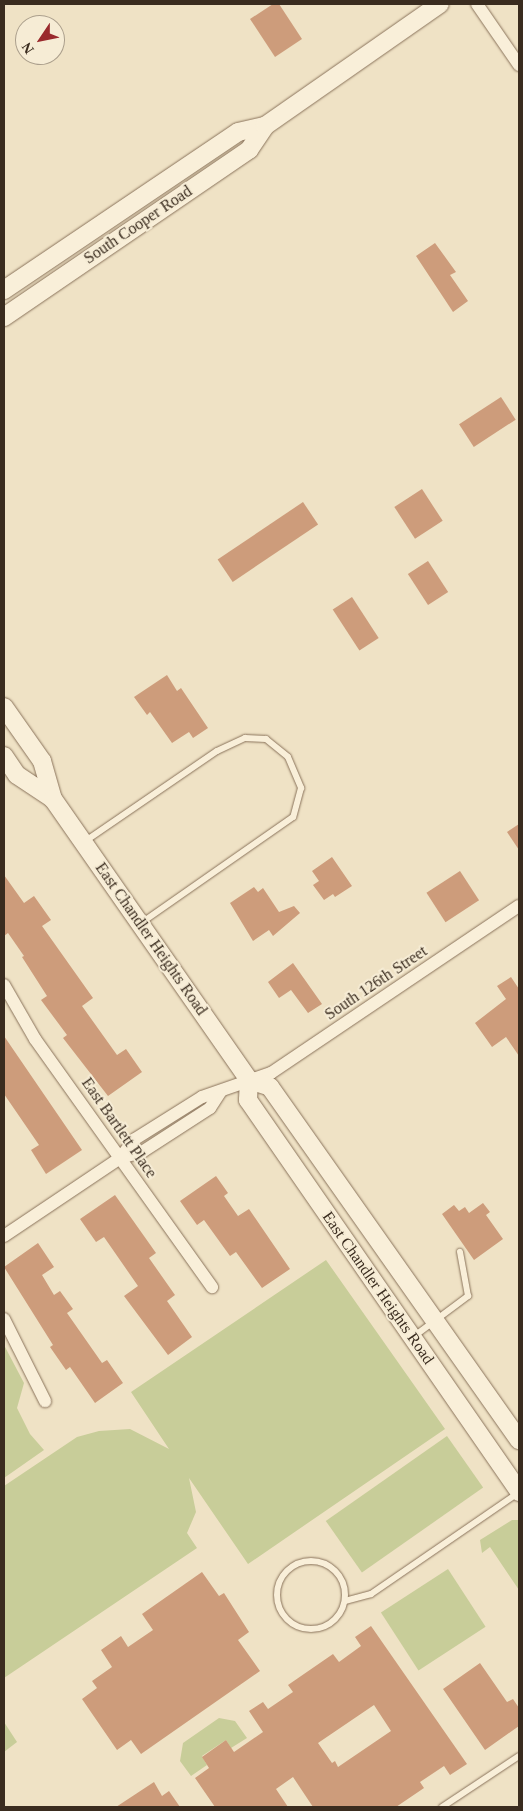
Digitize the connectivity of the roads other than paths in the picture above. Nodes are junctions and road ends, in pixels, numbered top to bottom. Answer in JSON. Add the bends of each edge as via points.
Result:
{"nodes":[{"id":1,"x":440,"y":4,"type":"edge"},
{"id":2,"x":477,"y":4,"type":"edge"},
{"id":3,"x":519,"y":65,"type":"edge"},
{"id":4,"x":265,"y":126,"type":"junction"},
{"id":5,"x":4,"y":290,"type":"edge"},
{"id":6,"x":4,"y":317,"type":"edge"},
{"id":7,"x":4,"y":707,"type":"edge"},
{"id":8,"x":4,"y":756,"type":"edge"},
{"id":9,"x":52,"y":799,"type":"junction"},
{"id":10,"x":84,"y":842,"type":"junction"},
{"id":11,"x":519,"y":906,"type":"edge"},
{"id":12,"x":141,"y":923,"type":"junction"},
{"id":13,"x":4,"y":985,"type":"edge"},
{"id":14,"x":249,"y":1080,"type":"junction"},
{"id":15,"x":120,"y":1158,"type":"junction"},
{"id":16,"x":4,"y":1236,"type":"edge"},
{"id":17,"x":460,"y":1252,"type":"dead end"},
{"id":18,"x":212,"y":1287,"type":"dead end"},
{"id":19,"x":4,"y":1319,"type":"edge"},
{"id":20,"x":436,"y":1320,"type":"junction"},
{"id":21,"x":412,"y":1337,"type":"junction"},
{"id":22,"x":45,"y":1401,"type":"dead end"},
{"id":23,"x":519,"y":1440,"type":"edge"},
{"id":24,"x":519,"y":1492,"type":"edge"},
{"id":25,"x":345,"y":1601,"type":"junction"},
{"id":26,"x":519,"y":1756,"type":"edge"},
{"id":27,"x":442,"y":1807,"type":"edge"}],
"edges":[{"from":1,"to":4,"type":"main road","name":"South Cooper Road"},
{"from":2,"to":3,"type":"street"},
{"from":4,"to":5,"type":"main road","name":"South Cooper Road","via":[[238,132]]},
{"from":4,"to":6,"type":"main road","name":"South Cooper Road","via":[[249,150]]},
{"from":7,"to":9,"type":"main road","name":"East Chandler Heights Road","via":[[42,761]]},
{"from":8,"to":9,"type":"main road","name":"East Chandler Heights Road","via":[[17,775]]},
{"from":9,"to":10,"type":"main road","name":"East Chandler Heights Road"},
{"from":10,"to":12,"type":"main road","name":"East Chandler Heights Road"},
{"from":10,"to":12,"type":"lane","via":[[217,751],[245,738],[266,739],[288,757],[302,788],[293,817]]},
{"from":11,"to":14,"type":"street","name":"South 126th Street","via":[[271,1073]]},
{"from":12,"to":14,"type":"main road","name":"East Chandler Heights Road"},
{"from":13,"to":15,"type":"street","name":"East Bartlett Place","via":[[35,1038]]},
{"from":14,"to":15,"type":"street","name":"South 126th Street","via":[[222,1091],[210,1108],[142,1152]]},
{"from":14,"to":20,"type":"main road","name":"East Chandler Heights Road","via":[[270,1088]]},
{"from":14,"to":21,"type":"main road","name":"East Chandler Heights Road","via":[[248,1100]]},
{"from":15,"to":16,"type":"street"},
{"from":15,"to":18,"type":"street","name":"East Bartlett Place"},
{"from":17,"to":20,"type":"lane","via":[[468,1296]]},
{"from":19,"to":22,"type":"street"},
{"from":20,"to":21,"type":"lane"},
{"from":20,"to":23,"type":"main road","name":"East Chandler Heights Road"},
{"from":21,"to":24,"type":"main road","name":"East Chandler Heights Road"},
{"from":24,"to":25,"type":"lane","via":[[371,1594]]},
{"from":25,"to":25,"type":"lane","via":[[342,1579],[336,1570],[316,1561],[294,1565],[286,1572],[277,1592],[283,1614],[291,1622],[307,1628],[334,1621]]},
{"from":26,"to":27,"type":"lane"}]}
